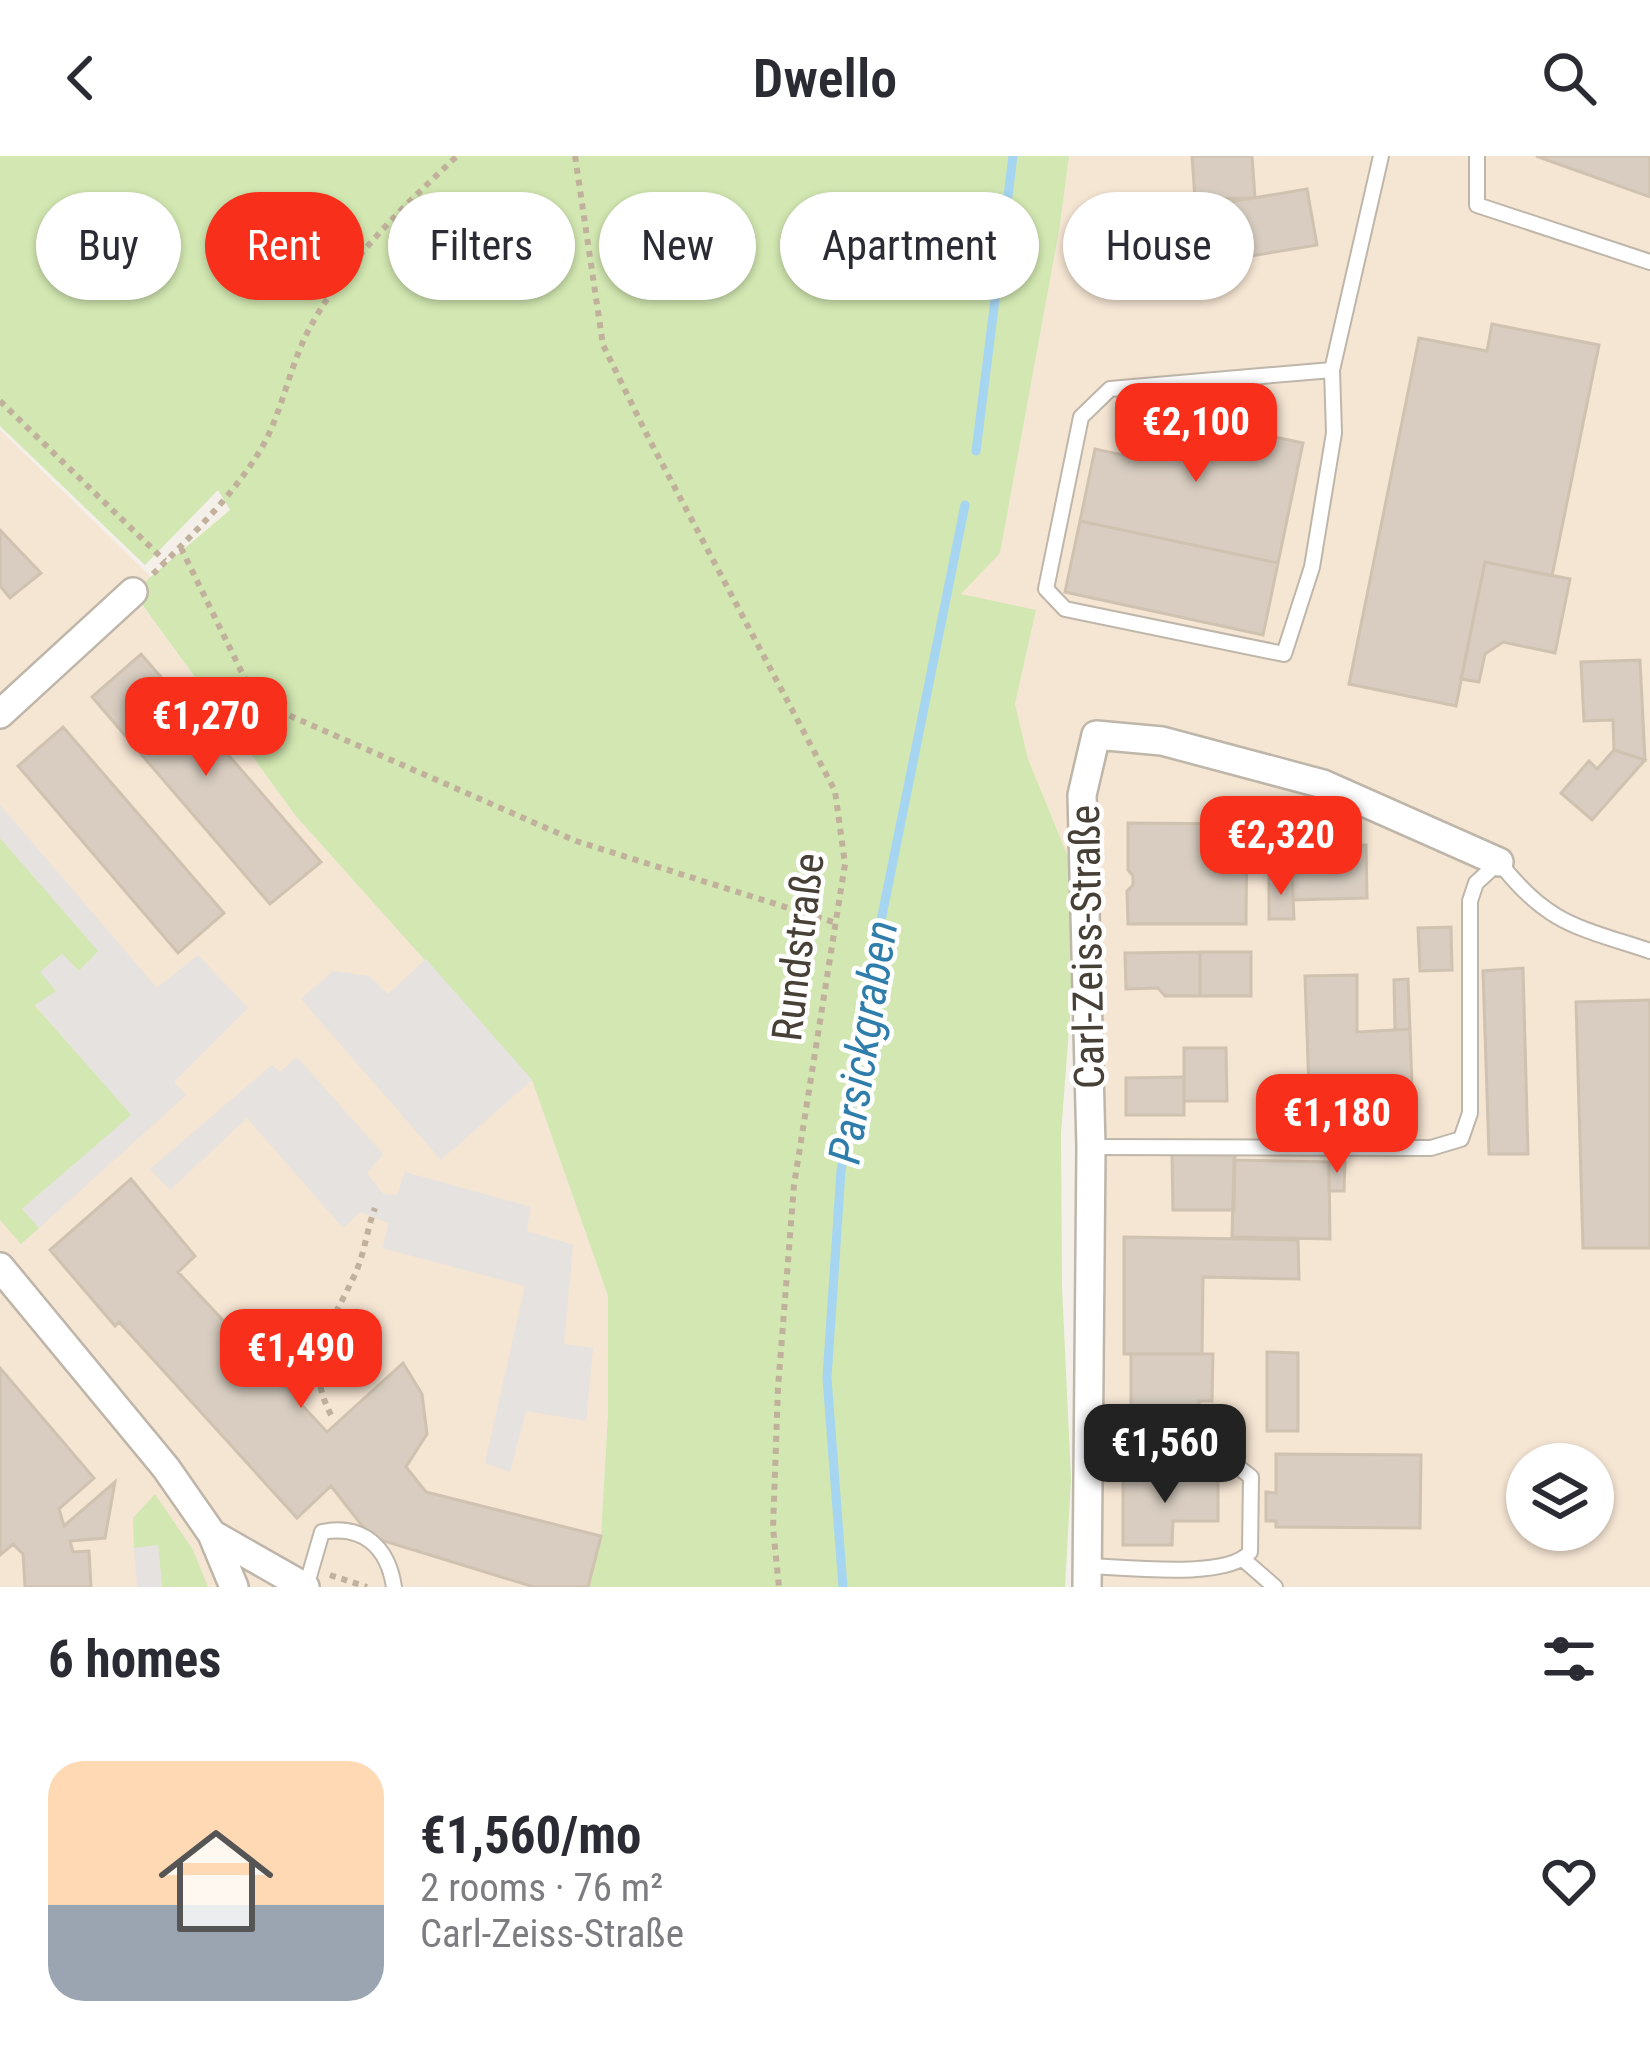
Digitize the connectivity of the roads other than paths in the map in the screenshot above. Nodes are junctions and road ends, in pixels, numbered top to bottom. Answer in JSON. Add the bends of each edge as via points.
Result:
{"nodes":[{"id":1,"x":1381,"y":156,"type":"edge"},
{"id":2,"x":1478,"y":156,"type":"edge"},
{"id":3,"x":1650,"y":262,"type":"edge"},
{"id":4,"x":1332,"y":370,"type":"junction"},
{"id":5,"x":133,"y":592,"type":"road end"},
{"id":6,"x":0,"y":714,"type":"edge"},
{"id":7,"x":1499,"y":862,"type":"junction"},
{"id":8,"x":1650,"y":951,"type":"edge"},
{"id":9,"x":1091,"y":1147,"type":"junction"},
{"id":10,"x":0,"y":1267,"type":"edge"},
{"id":11,"x":1088,"y":1462,"type":"junction"},
{"id":12,"x":212,"y":1534,"type":"junction"},
{"id":13,"x":1244,"y":1560,"type":"junction"},
{"id":14,"x":1087,"y":1577,"type":"edge"},
{"id":15,"x":234,"y":1587,"type":"edge"},
{"id":16,"x":289,"y":1587,"type":"edge"},
{"id":17,"x":304,"y":1587,"type":"edge"},
{"id":18,"x":394,"y":1587,"type":"edge"},
{"id":19,"x":1275,"y":1587,"type":"edge"}],
"edges":[{"from":1,"to":4,"type":"lane"},
{"from":2,"to":3,"type":"lane","via":[[1477,205]]},
{"from":4,"to":4,"type":"lane","via":[[1334,434],[1312,567],[1285,654],[1065,609],[1046,589],[1081,417],[1110,388]]},
{"from":5,"to":6,"type":"street"},
{"from":7,"to":8,"type":"lane","via":[[1542,909]]},
{"from":7,"to":9,"type":"lane","via":[[1470,901],[1470,1113],[1462,1139],[1430,1148]]},
{"from":7,"to":9,"type":"street","name":"Carl-Zeiss-Straße","via":[[1323,784],[1162,741],[1096,735],[1082,795]]},
{"from":9,"to":11,"type":"street","name":"Carl-Zeiss-Straße"},
{"from":10,"to":12,"type":"street"},
{"from":11,"to":13,"type":"lane","via":[[1217,1461],[1246,1469]]},
{"from":11,"to":14,"type":"street","name":"Carl-Zeiss-Straße"},
{"from":12,"to":15,"type":"street"},
{"from":12,"to":17,"type":"street"},
{"from":13,"to":14,"type":"lane"},
{"from":13,"to":19,"type":"lane"},
{"from":16,"to":17,"type":"street"},
{"from":17,"to":18,"type":"lane","via":[[322,1532],[344,1528],[373,1542],[391,1565]]}]}
